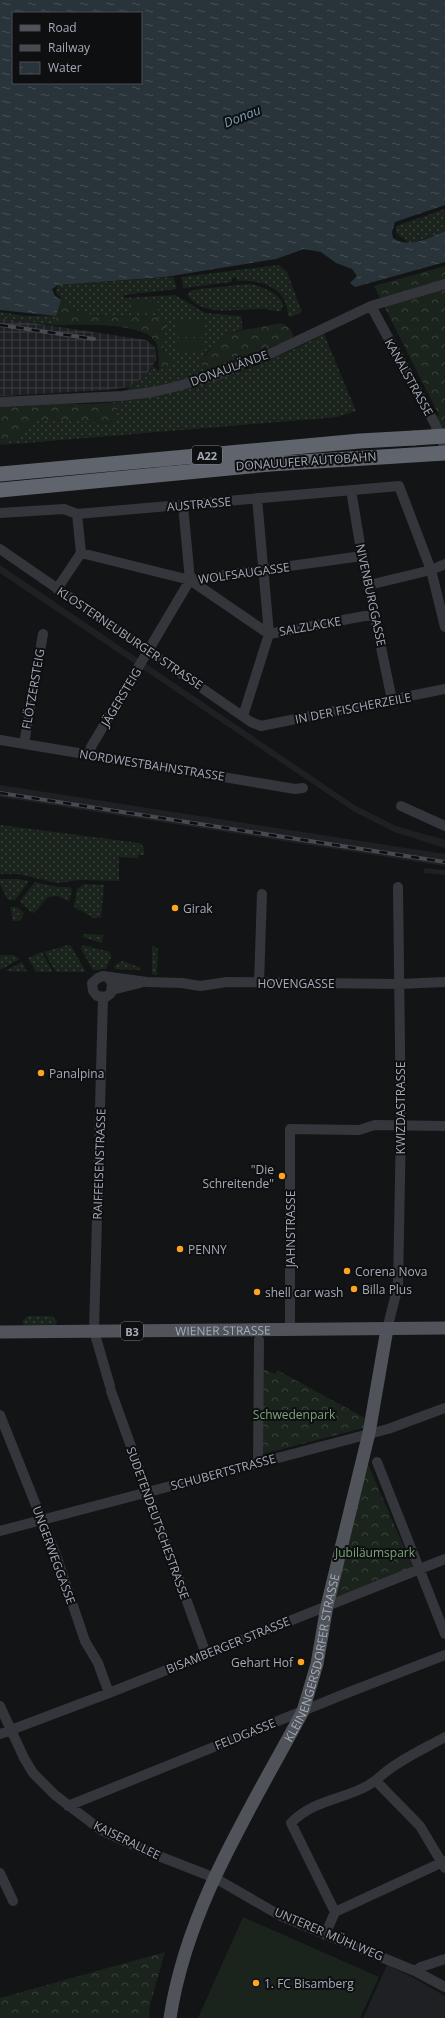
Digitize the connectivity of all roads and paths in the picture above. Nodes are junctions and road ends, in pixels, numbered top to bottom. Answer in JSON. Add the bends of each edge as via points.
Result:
{"nodes":[{"id":1,"x":445,"y":284,"type":"edge"},
{"id":2,"x":370,"y":306,"type":"junction"},
{"id":3,"x":0,"y":402,"type":"edge"},
{"id":4,"x":445,"y":436,"type":"edge"},
{"id":5,"x":445,"y":448,"type":"edge"},
{"id":6,"x":445,"y":453,"type":"edge"},
{"id":7,"x":0,"y":474,"type":"edge"},
{"id":8,"x":0,"y":490,"type":"edge"},
{"id":9,"x":351,"y":490,"type":"junction"},
{"id":10,"x":257,"y":498,"type":"junction"},
{"id":11,"x":183,"y":505,"type":"junction"},
{"id":12,"x":0,"y":514,"type":"edge"},
{"id":13,"x":77,"y":514,"type":"junction"},
{"id":14,"x":0,"y":549,"type":"edge"},
{"id":15,"x":81,"y":553,"type":"junction"},
{"id":16,"x":362,"y":556,"type":"junction"},
{"id":17,"x":445,"y":564,"type":"edge"},
{"id":18,"x":431,"y":570,"type":"junction"},
{"id":19,"x":262,"y":571,"type":"junction"},
{"id":20,"x":190,"y":580,"type":"junction"},
{"id":21,"x":369,"y":585,"type":"junction"},
{"id":22,"x":57,"y":589,"type":"junction"},
{"id":23,"x":375,"y":614,"type":"junction"},
{"id":24,"x":445,"y":627,"type":"edge"},
{"id":25,"x":43,"y":634,"type":"dead end"},
{"id":26,"x":269,"y":634,"type":"junction"},
{"id":27,"x":149,"y":650,"type":"junction"},
{"id":28,"x":445,"y":689,"type":"edge"},
{"id":29,"x":392,"y":700,"type":"junction"},
{"id":30,"x":243,"y":716,"type":"junction"},
{"id":31,"x":261,"y":726,"type":"joint"},
{"id":32,"x":0,"y":740,"type":"edge"},
{"id":33,"x":24,"y":744,"type":"junction"},
{"id":34,"x":89,"y":755,"type":"junction"},
{"id":35,"x":303,"y":788,"type":"dead end"},
{"id":36,"x":401,"y":806,"type":"dead end"},
{"id":37,"x":445,"y":826,"type":"edge"},
{"id":38,"x":398,"y":887,"type":"dead end"},
{"id":39,"x":262,"y":894,"type":"dead end"},
{"id":40,"x":108,"y":978,"type":"junction"},
{"id":41,"x":147,"y":982,"type":"junction"},
{"id":42,"x":445,"y":982,"type":"edge"},
{"id":43,"x":259,"y":983,"type":"junction"},
{"id":44,"x":399,"y":984,"type":"junction"},
{"id":45,"x":112,"y":990,"type":"junction"},
{"id":46,"x":103,"y":997,"type":"junction"},
{"id":47,"x":401,"y":1125,"type":"junction"},
{"id":48,"x":445,"y":1126,"type":"edge"},
{"id":49,"x":445,"y":1328,"type":"edge"},
{"id":50,"x":290,"y":1329,"type":"junction"},
{"id":51,"x":387,"y":1329,"type":"junction"},
{"id":52,"x":94,"y":1331,"type":"junction"},
{"id":53,"x":0,"y":1332,"type":"edge"},
{"id":54,"x":259,"y":1340,"type":"dead end"},
{"id":55,"x":445,"y":1408,"type":"edge"},
{"id":56,"x":0,"y":1415,"type":"edge"},
{"id":57,"x":369,"y":1433,"type":"junction"},
{"id":58,"x":377,"y":1462,"type":"dead end"},
{"id":59,"x":258,"y":1463,"type":"junction"},
{"id":60,"x":147,"y":1492,"type":"junction"},
{"id":61,"x":41,"y":1520,"type":"junction"},
{"id":62,"x":0,"y":1532,"type":"edge"},
{"id":63,"x":445,"y":1559,"type":"edge"},
{"id":64,"x":419,"y":1569,"type":"junction"},
{"id":65,"x":327,"y":1606,"type":"junction"},
{"id":66,"x":445,"y":1634,"type":"edge"},
{"id":67,"x":206,"y":1654,"type":"junction"},
{"id":68,"x":445,"y":1655,"type":"edge"},
{"id":69,"x":109,"y":1693,"type":"junction"},
{"id":70,"x":0,"y":1706,"type":"edge"},
{"id":71,"x":303,"y":1711,"type":"junction"},
{"id":72,"x":11,"y":1730,"type":"junction"},
{"id":73,"x":0,"y":1734,"type":"edge"},
{"id":74,"x":445,"y":1737,"type":"edge"},
{"id":75,"x":376,"y":1780,"type":"junction"},
{"id":76,"x":68,"y":1806,"type":"junction"},
{"id":77,"x":444,"y":1864,"type":"edge"},
{"id":78,"x":1,"y":1878,"type":"edge"},
{"id":79,"x":215,"y":1878,"type":"junction"},
{"id":80,"x":13,"y":1901,"type":"dead end"},
{"id":81,"x":336,"y":1912,"type":"junction"},
{"id":82,"x":326,"y":1935,"type":"junction"},
{"id":83,"x":445,"y":1959,"type":"edge"},
{"id":84,"x":415,"y":1971,"type":"junction"},
{"id":85,"x":445,"y":1988,"type":"edge"},
{"id":86,"x":170,"y":2018,"type":"edge"}],
"edges":[{"from":1,"to":2,"type":"street","name":"DONAULÄNDE"},
{"from":2,"to":3,"type":"street","name":"DONAULÄNDE","via":[[267,354],[214,376],[178,386],[122,396]]},
{"from":2,"to":5,"type":"street","name":"KANALSTRASSE","via":[[432,419]]},
{"from":4,"to":7,"type":"highway","name":"DONAUUFER AUTOBAHN","number":"A22","bridge":true,"via":[[360,441]]},
{"from":6,"to":8,"type":"highway","name":"DONAUUFER AUTOBAHN","number":"A22","via":[[200,470]]},
{"from":9,"to":10,"type":"street","name":"AUSTRASSE"},
{"from":9,"to":16,"type":"street","name":"NIVENBURGGASSE"},
{"from":9,"to":18,"type":"street","name":"AUSTRASSE","via":[[399,486]]},
{"from":10,"to":11,"type":"street","name":"AUSTRASSE"},
{"from":10,"to":19,"type":"street"},
{"from":11,"to":13,"type":"street","name":"AUSTRASSE"},
{"from":11,"to":20,"type":"street"},
{"from":12,"to":13,"type":"street","name":"AUSTRASSE","via":[[64,509]]},
{"from":13,"to":15,"type":"street"},
{"from":14,"to":22,"type":"street","name":"KLOSTERNEUBURGER STRASSE"},
{"from":15,"to":20,"type":"street","name":"WOLFSAUGASSE"},
{"from":15,"to":22,"type":"street"},
{"from":16,"to":19,"type":"street","name":"WOLFSAUGASSE"},
{"from":16,"to":21,"type":"street","name":"NIVENBURGGASSE"},
{"from":17,"to":18,"type":"street"},
{"from":18,"to":21,"type":"street"},
{"from":18,"to":24,"type":"street"},
{"from":19,"to":20,"type":"street","name":"WOLFSAUGASSE"},
{"from":19,"to":26,"type":"street"},
{"from":20,"to":26,"type":"street","name":"SALZLACKE"},
{"from":20,"to":27,"type":"street","name":"JÄGERSTEIG"},
{"from":21,"to":23,"type":"street","name":"NIVENBURGGASSE"},
{"from":22,"to":27,"type":"street","name":"KLOSTERNEUBURGER STRASSE"},
{"from":23,"to":26,"type":"street","name":"SALZLACKE"},
{"from":23,"to":29,"type":"street","name":"NIVENBURGGASSE"},
{"from":25,"to":33,"type":"street","name":"FLÖTZERSTEIG"},
{"from":26,"to":30,"type":"street"},
{"from":27,"to":30,"type":"street","name":"KLOSTERNEUBURGER STRASSE"},
{"from":27,"to":34,"type":"street","name":"JÄGERSTEIG","via":[[91,747]]},
{"from":28,"to":29,"type":"street","name":"IN DER FISCHERZEILE"},
{"from":29,"to":31,"type":"street","name":"IN DER FISCHERZEILE"},
{"from":30,"to":31,"type":"street","name":"KLOSTERNEUBURGER STRASSE"},
{"from":32,"to":33,"type":"street","name":"NORDWESTBAHNSTRASSE"},
{"from":33,"to":34,"type":"street","name":"NORDWESTBAHNSTRASSE"},
{"from":34,"to":35,"type":"street","name":"NORDWESTBAHNSTRASSE","via":[[295,789]]},
{"from":36,"to":37,"type":"street"},
{"from":38,"to":44,"type":"street","name":"KWIZDASTRASSE"},
{"from":39,"to":43,"type":"street"},
{"from":40,"to":41,"type":"street","name":"HOVENGASSE"},
{"from":40,"to":45,"type":"street"},
{"from":40,"to":46,"type":"street","name":"HOVENGASSE","via":[[100,977],[92,984],[94,993]]},
{"from":41,"to":43,"type":"street","name":"HOVENGASSE","via":[[200,986],[227,982]]},
{"from":41,"to":45,"type":"street","name":"HOVENGASSE"},
{"from":42,"to":44,"type":"street","name":"HOVENGASSE"},
{"from":43,"to":44,"type":"street","name":"HOVENGASSE"},
{"from":44,"to":47,"type":"street","name":"KWIZDASTRASSE"},
{"from":45,"to":46,"type":"street","via":[[110,995]]},
{"from":46,"to":52,"type":"street","name":"RAIFFEISENSTRASSE"},
{"from":47,"to":48,"type":"street"},
{"from":47,"to":50,"type":"street","name":"JAHNSTRASSE","via":[[375,1125],[359,1130],[290,1130]]},
{"from":47,"to":51,"type":"street","name":"KWIZDASTRASSE","via":[[398,1286]]},
{"from":49,"to":51,"type":"main road","name":"WIENER STRASSE","number":"B3"},
{"from":50,"to":51,"type":"main road","name":"WIENER STRASSE","number":"B3"},
{"from":50,"to":52,"type":"main road","name":"WIENER STRASSE","number":"B3"},
{"from":51,"to":57,"type":"main road","name":"KLEINENGERSDORFER STRASSE"},
{"from":52,"to":53,"type":"main road","name":"WIENER STRASSE","number":"B3"},
{"from":52,"to":60,"type":"street","name":"SUDETENDEUTSCHESTRASSE","via":[[110,1388]]},
{"from":54,"to":59,"type":"street"},
{"from":55,"to":57,"type":"street","name":"SCHUBERTSTRASSE","via":[[388,1429]]},
{"from":56,"to":61,"type":"street","name":"UNGERWEGGASSE"},
{"from":57,"to":59,"type":"street","name":"SCHUBERTSTRASSE"},
{"from":57,"to":65,"type":"main road","name":"KLEINENGERSDORFER STRASSE"},
{"from":58,"to":64,"type":"street"},
{"from":59,"to":60,"type":"street","name":"SCHUBERTSTRASSE"},
{"from":60,"to":61,"type":"street","name":"SCHUBERTSTRASSE"},
{"from":60,"to":67,"type":"street","name":"SUDETENDEUTSCHESTRASSE"},
{"from":61,"to":62,"type":"street","name":"SCHUBERTSTRASSE"},
{"from":61,"to":69,"type":"street","name":"UNGERWEGGASSE","via":[[57,1558],[85,1641],[98,1663]]},
{"from":63,"to":64,"type":"street","name":"BISAMBERGER STRASSE"},
{"from":64,"to":65,"type":"street","name":"BISAMBERGER STRASSE"},
{"from":64,"to":66,"type":"street"},
{"from":65,"to":67,"type":"street","name":"BISAMBERGER STRASSE"},
{"from":65,"to":71,"type":"main road","name":"KLEINENGERSDORFER STRASSE","via":[[317,1664]]},
{"from":67,"to":69,"type":"street","name":"BISAMBERGER STRASSE"},
{"from":68,"to":71,"type":"street","name":"FELDGASSE"},
{"from":69,"to":72,"type":"street","name":"BISAMBERGER STRASSE"},
{"from":70,"to":72,"type":"street","name":"KAISERALLEE"},
{"from":71,"to":76,"type":"street","name":"FELDGASSE"},
{"from":71,"to":79,"type":"main road","name":"KLEINENGERSDORFER STRASSE"},
{"from":72,"to":73,"type":"street","name":"BISAMBERGER STRASSE"},
{"from":72,"to":76,"type":"street","name":"KAISERALLEE","via":[[24,1758],[34,1772]]},
{"from":74,"to":75,"type":"street","via":[[398,1762]]},
{"from":75,"to":77,"type":"street","via":[[420,1826]]},
{"from":75,"to":81,"type":"street","via":[[351,1794],[335,1798],[299,1816],[292,1823]]},
{"from":76,"to":79,"type":"street","name":"KAISERALLEE","via":[[101,1830]]},
{"from":77,"to":81,"type":"street"},
{"from":78,"to":80,"type":"street"},
{"from":79,"to":82,"type":"street","name":"UNTERER MÜHLWEG","via":[[281,1916]]},
{"from":79,"to":86,"type":"main road","name":"KLEINENGERSDORFER STRASSE","via":[[185,1953]]},
{"from":81,"to":82,"type":"street"},
{"from":82,"to":84,"type":"street","name":"UNTERER MÜHLWEG"},
{"from":83,"to":84,"type":"street"},
{"from":84,"to":85,"type":"street","name":"UNTERER MÜHLWEG"}]}
